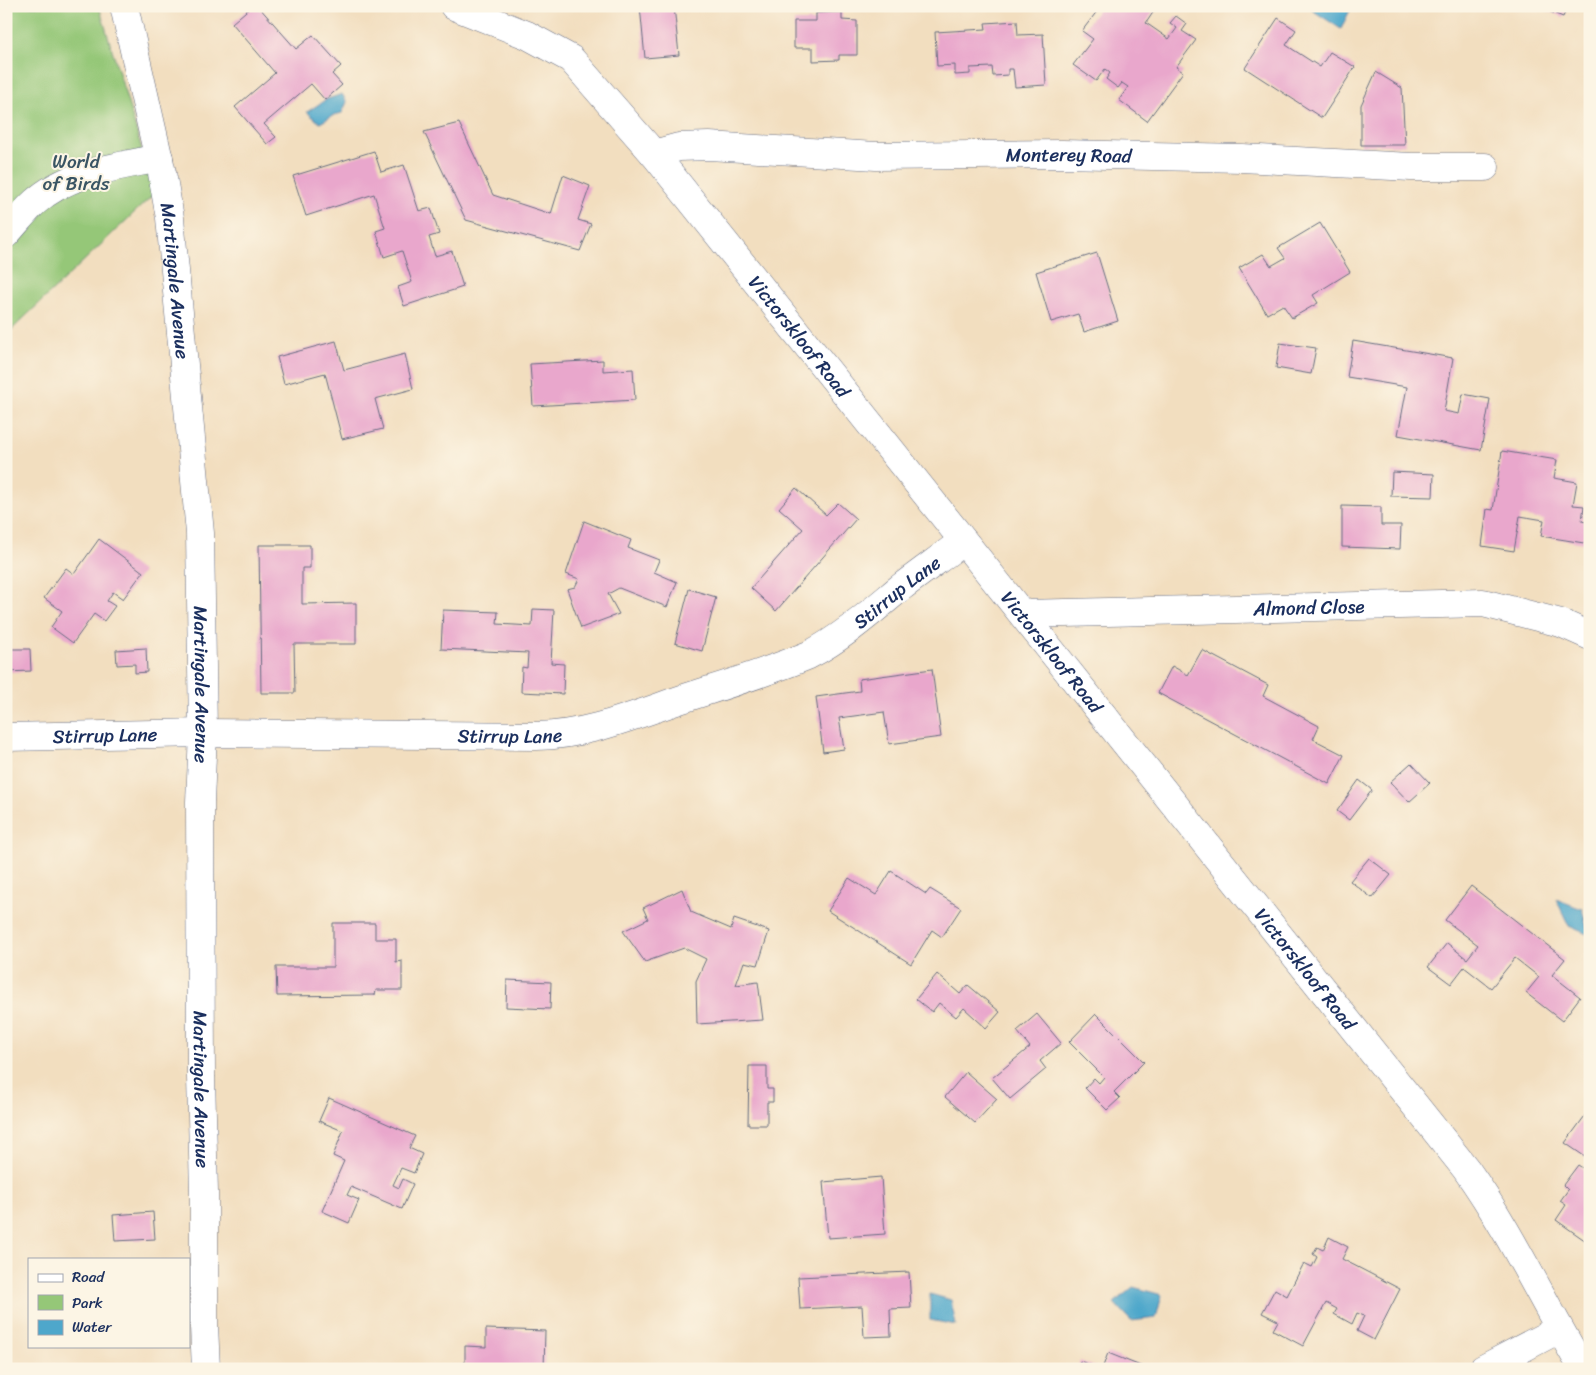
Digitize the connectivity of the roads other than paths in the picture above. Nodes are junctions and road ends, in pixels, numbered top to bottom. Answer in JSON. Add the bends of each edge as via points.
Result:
{"nodes":[{"id":1,"x":124,"y":6,"type":"edge"},
{"id":2,"x":454,"y":6,"type":"edge"},
{"id":3,"x":654,"y":154,"type":"junction"},
{"id":4,"x":159,"y":158,"type":"junction"},
{"id":5,"x":1485,"y":167,"type":"dead end"},
{"id":6,"x":6,"y":234,"type":"edge"},
{"id":7,"x":963,"y":541,"type":"junction"},
{"id":8,"x":1023,"y":614,"type":"junction"},
{"id":9,"x":1590,"y":636,"type":"edge"},
{"id":10,"x":203,"y":733,"type":"junction"},
{"id":11,"x":6,"y":736,"type":"edge"},
{"id":12,"x":1559,"y":1329,"type":"junction"},
{"id":13,"x":206,"y":1369,"type":"edge"},
{"id":14,"x":1483,"y":1369,"type":"edge"},
{"id":15,"x":1583,"y":1369,"type":"edge"}],
"edges":[{"from":1,"to":4,"type":"street","name":"Martingale Avenue"},
{"from":2,"to":3,"type":"street","name":"Victorskloof Road","via":[[527,35],[571,59]]},
{"from":3,"to":5,"type":"street","name":"Monterey Road","via":[[679,147],[709,146],[876,156],[1062,154]]},
{"from":3,"to":7,"type":"street","name":"Victorskloof Road"},
{"from":4,"to":6,"type":"street","via":[[71,180],[35,202]]},
{"from":4,"to":10,"type":"street","name":"Martingale Avenue","via":[[170,218],[200,533]]},
{"from":7,"to":8,"type":"street","name":"Victorskloof Road"},
{"from":7,"to":10,"type":"street","name":"Stirrup Lane","via":[[847,632],[809,655],[600,727],[556,736]]},
{"from":8,"to":9,"type":"street","name":"Almond Close","via":[[1483,603],[1561,623]]},
{"from":8,"to":12,"type":"street","name":"Victorskloof Road","via":[[1466,1169],[1503,1226]]},
{"from":10,"to":11,"type":"street","name":"Stirrup Lane"},
{"from":10,"to":13,"type":"street","name":"Martingale Avenue","via":[[200,1077]]},
{"from":12,"to":14,"type":"street"},
{"from":12,"to":15,"type":"street","name":"Victorskloof Road"}]}
